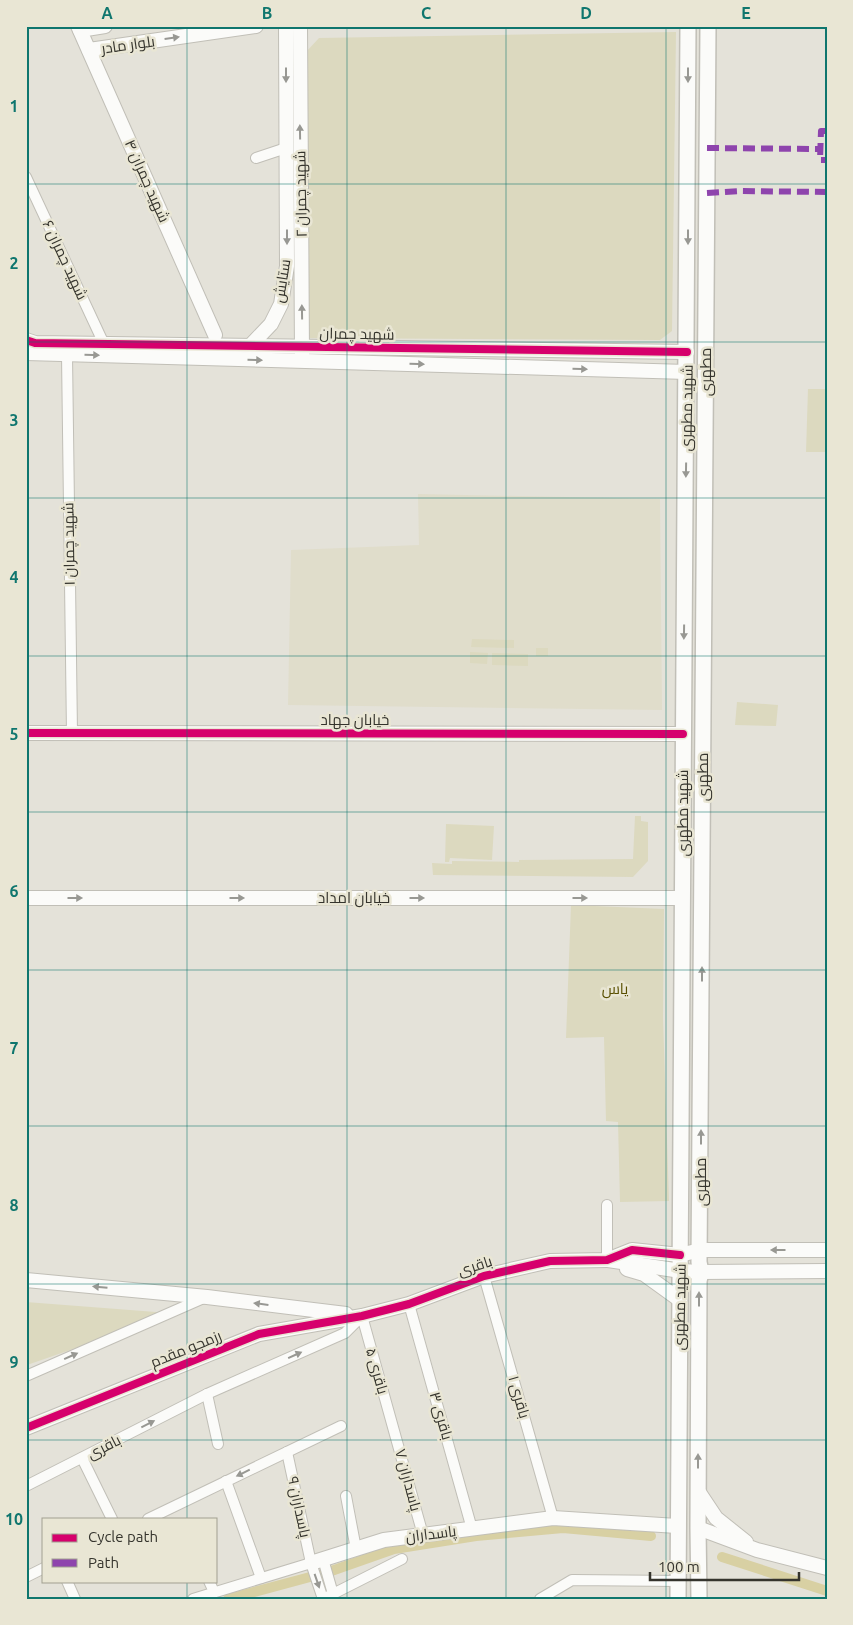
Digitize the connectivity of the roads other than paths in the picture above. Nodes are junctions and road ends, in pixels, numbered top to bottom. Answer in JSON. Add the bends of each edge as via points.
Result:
{"nodes":[{"id":1,"x":106,"y":26,"type":"edge"},
{"id":2,"x":256,"y":26,"type":"edge"},
{"id":3,"x":286,"y":26,"type":"edge"},
{"id":4,"x":300,"y":26,"type":"edge"},
{"id":5,"x":688,"y":26,"type":"edge"},
{"id":6,"x":708,"y":26,"type":"edge"},
{"id":7,"x":79,"y":28,"type":"edge"},
{"id":8,"x":89,"y":50,"type":"junction"},
{"id":9,"x":286,"y":148,"type":"junction"},
{"id":10,"x":256,"y":158,"type":"dead end"},
{"id":11,"x":26,"y":177,"type":"edge"},
{"id":12,"x":215,"y":336,"type":"dead end"},
{"id":13,"x":26,"y":340,"type":"edge"},
{"id":14,"x":104,"y":344,"type":"junction"},
{"id":15,"x":250,"y":346,"type":"junction"},
{"id":16,"x":303,"y":347,"type":"junction"},
{"id":17,"x":687,"y":352,"type":"junction"},
{"id":18,"x":26,"y":353,"type":"edge"},
{"id":19,"x":67,"y":354,"type":"junction"},
{"id":20,"x":301,"y":361,"type":"junction"},
{"id":21,"x":687,"y":372,"type":"junction"},
{"id":22,"x":26,"y":733,"type":"edge"},
{"id":23,"x":72,"y":733,"type":"junction"},
{"id":24,"x":684,"y":734,"type":"junction"},
{"id":25,"x":26,"y":898,"type":"edge"},
{"id":26,"x":682,"y":901,"type":"junction"},
{"id":27,"x":702,"y":904,"type":"junction"},
{"id":28,"x":607,"y":1205,"type":"dead end"},
{"id":29,"x":700,"y":1250,"type":"junction"},
{"id":30,"x":827,"y":1250,"type":"edge"},
{"id":31,"x":680,"y":1255,"type":"junction"},
{"id":32,"x":604,"y":1260,"type":"junction"},
{"id":33,"x":680,"y":1270,"type":"junction"},
{"id":34,"x":827,"y":1271,"type":"edge"},
{"id":35,"x":701,"y":1272,"type":"junction"},
{"id":36,"x":484,"y":1276,"type":"junction"},
{"id":37,"x":26,"y":1280,"type":"edge"},
{"id":38,"x":207,"y":1297,"type":"junction"},
{"id":39,"x":680,"y":1300,"type":"junction"},
{"id":40,"x":409,"y":1304,"type":"junction"},
{"id":41,"x":362,"y":1316,"type":"junction"},
{"id":42,"x":26,"y":1376,"type":"edge"},
{"id":43,"x":207,"y":1394,"type":"junction"},
{"id":44,"x":393,"y":1425,"type":"joint"},
{"id":45,"x":341,"y":1426,"type":"dead end"},
{"id":46,"x":26,"y":1427,"type":"edge"},
{"id":47,"x":218,"y":1444,"type":"dead end"},
{"id":48,"x":287,"y":1452,"type":"junction"},
{"id":49,"x":82,"y":1458,"type":"junction"},
{"id":50,"x":226,"y":1481,"type":"junction"},
{"id":51,"x":26,"y":1486,"type":"edge"},
{"id":52,"x":698,"y":1491,"type":"junction"},
{"id":53,"x":346,"y":1496,"type":"dead end"},
{"id":54,"x":112,"y":1518,"type":"edge"},
{"id":55,"x":150,"y":1518,"type":"edge"},
{"id":56,"x":553,"y":1518,"type":"junction"},
{"id":57,"x":677,"y":1526,"type":"junction"},
{"id":58,"x":472,"y":1528,"type":"junction"},
{"id":59,"x":698,"y":1528,"type":"junction"},
{"id":60,"x":422,"y":1535,"type":"junction"},
{"id":61,"x":356,"y":1549,"type":"junction"},
{"id":62,"x":757,"y":1550,"type":"junction"},
{"id":63,"x":402,"y":1558,"type":"dead end"},
{"id":64,"x":319,"y":1560,"type":"junction"},
{"id":65,"x":827,"y":1568,"type":"edge"},
{"id":66,"x":42,"y":1569,"type":"edge"},
{"id":67,"x":26,"y":1577,"type":"edge"},
{"id":68,"x":261,"y":1578,"type":"junction"},
{"id":69,"x":678,"y":1580,"type":"junction"},
{"id":70,"x":67,"y":1582,"type":"edge"},
{"id":71,"x":209,"y":1582,"type":"edge"},
{"id":72,"x":214,"y":1592,"type":"junction"},
{"id":73,"x":333,"y":1593,"type":"junction"},
{"id":74,"x":75,"y":1599,"type":"edge"},
{"id":75,"x":193,"y":1599,"type":"edge"},
{"id":76,"x":323,"y":1599,"type":"edge"},
{"id":77,"x":540,"y":1599,"type":"edge"},
{"id":78,"x":678,"y":1599,"type":"edge"},
{"id":79,"x":699,"y":1599,"type":"edge"}],
"edges":[{"from":1,"to":7,"type":"street","name":"بلوار مادر"},
{"from":8,"to":2,"type":"street","name":"بلوار مادر","one_way":true},
{"from":3,"to":9,"type":"street","name":"ستایش","one_way":true},
{"from":16,"to":4,"type":"street","name":"شهید چمران ۲","one_way":true},
{"from":5,"to":17,"type":"main road","name":"شهید مطهری","one_way":true},
{"from":6,"to":27,"type":"main road","name":"مطهری"},
{"from":7,"to":8,"type":"street","name":"شهید چمران ۴"},
{"from":8,"to":12,"type":"street","name":"شهید چمران ۴"},
{"from":9,"to":10,"type":"street"},
{"from":9,"to":15,"type":"street","name":"ستایش","one_way":true,"via":[[287,266],[281,304],[271,324]]},
{"from":11,"to":14,"type":"street","name":"شهید چمران ۶"},
{"from":13,"to":14,"type":"street","name":"شهید چمران","via":[[35,343]]},
{"from":14,"to":15,"type":"street","name":"شهید چمران"},
{"from":15,"to":16,"type":"street","name":"شهید چمران"},
{"from":16,"to":17,"type":"street","name":"شهید چمران"},
{"from":16,"to":20,"type":"street","name":"شهید چمران ۲"},
{"from":17,"to":21,"type":"main road","name":"شهید مطهری"},
{"from":18,"to":19,"type":"street","name":"شهید چمران"},
{"from":19,"to":20,"type":"street","name":"شهید چمران","one_way":true},
{"from":19,"to":23,"type":"street","name":"شهید چمران ۱"},
{"from":20,"to":21,"type":"street","name":"شهید چمران","one_way":true},
{"from":21,"to":24,"type":"main road","name":"شهید مطهری","one_way":true},
{"from":22,"to":23,"type":"street","name":"خیابان جهاد"},
{"from":23,"to":24,"type":"street","name":"خیابان جهاد"},
{"from":24,"to":26,"type":"main road","name":"شهید مطهری"},
{"from":25,"to":26,"type":"street","name":"خیابان امداد","one_way":true},
{"from":26,"to":27,"type":"main road"},
{"from":26,"to":31,"type":"main road","name":"شهید مطهری"},
{"from":29,"to":27,"type":"main road","name":"مطهری","one_way":true},
{"from":28,"to":32,"type":"street"},
{"from":30,"to":29,"type":"street","one_way":true},
{"from":29,"to":31,"type":"street"},
{"from":29,"to":35,"type":"main road","name":"مطهری"},
{"from":31,"to":32,"type":"street","via":[[632,1250]]},
{"from":31,"to":33,"type":"main road","name":"شهید مطهری"},
{"from":32,"to":33,"type":"street","name":"باقری"},
{"from":32,"to":36,"type":"street","name":"باقری","via":[[550,1261]]},
{"from":32,"to":39,"type":"street","via":[[644,1274]]},
{"from":33,"to":35,"type":"street","name":"باقری"},
{"from":33,"to":39,"type":"main road","name":"شهید مطهری"},
{"from":34,"to":35,"type":"street","name":"باقری"},
{"from":52,"to":35,"type":"main road","name":"مطهری","one_way":true},
{"from":36,"to":40,"type":"street","name":"باقری"},
{"from":36,"to":56,"type":"street","name":"باقری ۱"},
{"from":38,"to":37,"type":"street","one_way":true},
{"from":41,"to":38,"type":"street","one_way":true},
{"from":42,"to":38,"type":"street","one_way":true},
{"from":39,"to":57,"type":"main road","name":"شهید مطهری"},
{"from":40,"to":41,"type":"street","name":"باقری"},
{"from":40,"to":58,"type":"street","name":"باقری ۳"},
{"from":43,"to":41,"type":"street","name":"باقری","one_way":true,"via":[[345,1332]]},
{"from":41,"to":44,"type":"street","name":"باقری ۵"},
{"from":41,"to":46,"type":"street","name":"رزمجو مقدم","via":[[259,1334]]},
{"from":43,"to":47,"type":"street"},
{"from":49,"to":43,"type":"street","name":"باقری","one_way":true},
{"from":44,"to":60,"type":"street","name":"پاسداران ۷"},
{"from":45,"to":48,"type":"street"},
{"from":48,"to":50,"type":"street","one_way":true},
{"from":48,"to":64,"type":"street","name":"پاسداران ۹"},
{"from":49,"to":51,"type":"street","name":"باقری"},
{"from":49,"to":54,"type":"street"},
{"from":50,"to":55,"type":"street"},
{"from":50,"to":68,"type":"street"},
{"from":52,"to":59,"type":"main road","name":"مطهری"},
{"from":52,"to":62,"type":"street","via":[[716,1518]]},
{"from":53,"to":61,"type":"street"},
{"from":56,"to":57,"type":"street","name":"پاسداران"},
{"from":56,"to":58,"type":"street","name":"پاسداران"},
{"from":57,"to":59,"type":"main road"},
{"from":57,"to":69,"type":"main road","name":"شهید مطهری"},
{"from":58,"to":60,"type":"street","name":"پاسداران"},
{"from":59,"to":62,"type":"street"},
{"from":59,"to":79,"type":"main road"},
{"from":60,"to":61,"type":"street","name":"پاسداران","via":[[384,1540]]},
{"from":61,"to":64,"type":"street","name":"پاسداران"},
{"from":62,"to":65,"type":"street"},
{"from":63,"to":73,"type":"street"},
{"from":64,"to":68,"type":"street","name":"پاسداران"},
{"from":64,"to":73,"type":"street"},
{"from":64,"to":76,"type":"street","one_way":true},
{"from":66,"to":67,"type":"street"},
{"from":68,"to":72,"type":"street","name":"پاسداران"},
{"from":69,"to":77,"type":"street","via":[[572,1580]]},
{"from":69,"to":78,"type":"main road","name":"شهید مطهری"},
{"from":70,"to":74,"type":"street"},
{"from":71,"to":72,"type":"street"},
{"from":72,"to":75,"type":"street","name":"پاسداران"},
{"from":73,"to":76,"type":"street"}]}
